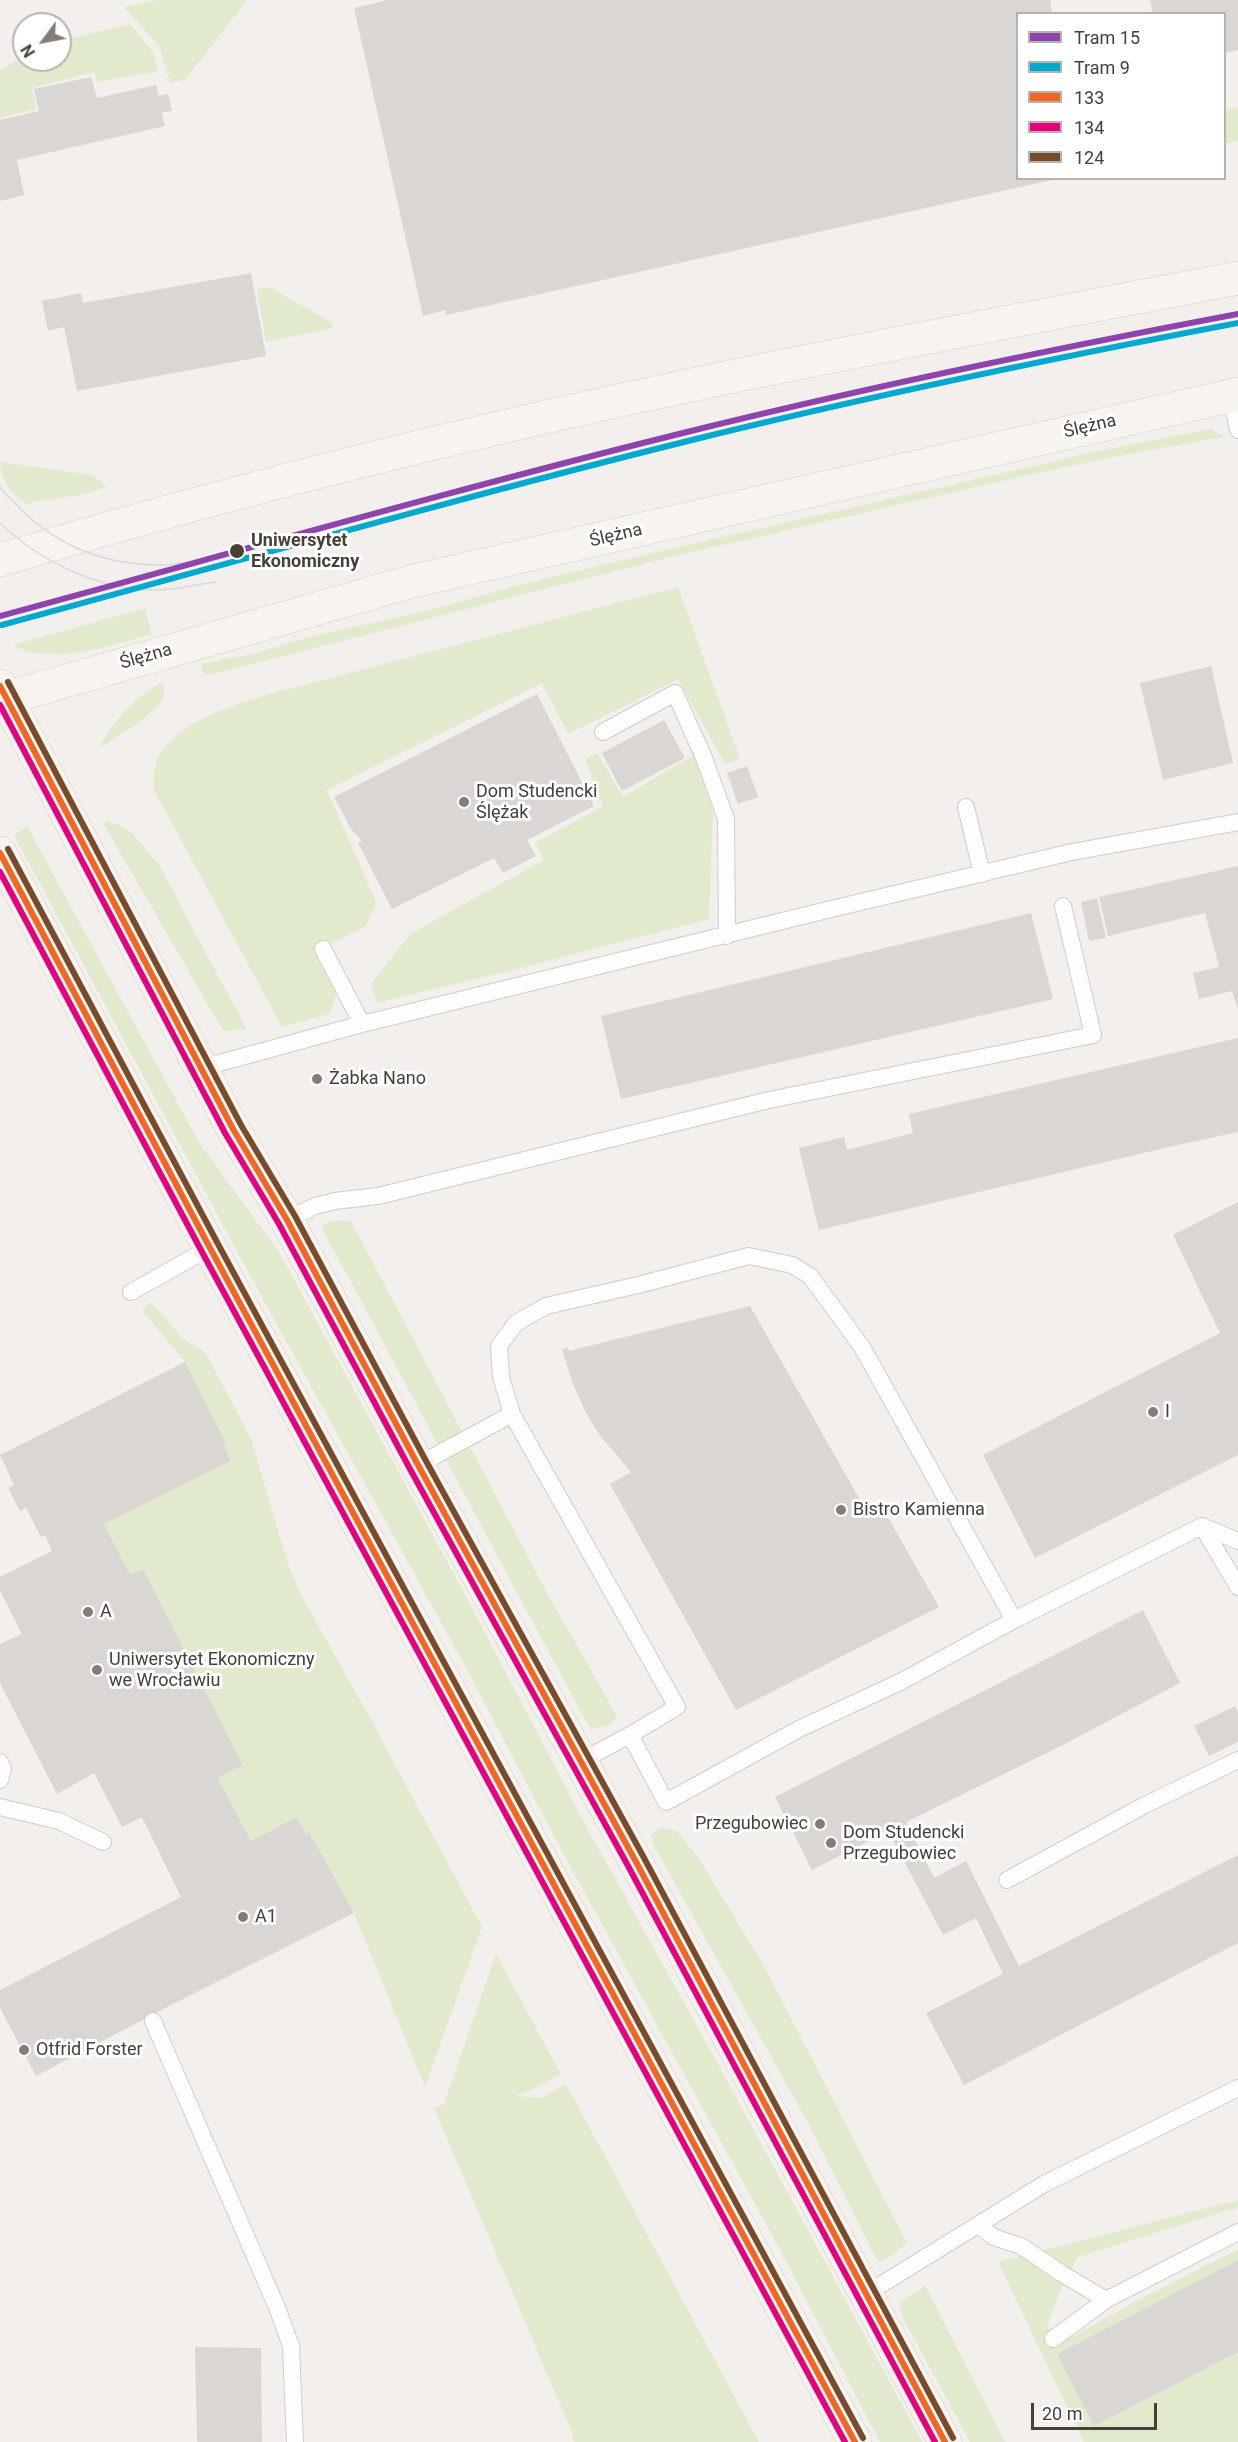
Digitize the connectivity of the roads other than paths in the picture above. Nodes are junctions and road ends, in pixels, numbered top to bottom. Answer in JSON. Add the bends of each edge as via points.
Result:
{"nodes":[{"id":1,"x":1238,"y":278,"type":"edge"},
{"id":2,"x":1234,"y":395,"type":"edge"},
{"id":3,"x":1238,"y":430,"type":"edge"},
{"id":4,"x":0,"y":560,"type":"edge"},
{"id":5,"x":2,"y":695,"type":"edge"},
{"id":6,"x":603,"y":732,"type":"dead end"},
{"id":7,"x":966,"y":807,"type":"dead end"},
{"id":8,"x":1238,"y":822,"type":"edge"},
{"id":9,"x":0,"y":854,"type":"edge"},
{"id":10,"x":982,"y":874,"type":"junction"},
{"id":11,"x":1063,"y":906,"type":"dead end"},
{"id":12,"x":727,"y":936,"type":"junction"},
{"id":13,"x":323,"y":949,"type":"dead end"},
{"id":14,"x":362,"y":1024,"type":"junction"},
{"id":15,"x":201,"y":1068,"type":"junction"},
{"id":16,"x":287,"y":1220,"type":"junction"},
{"id":17,"x":210,"y":1248,"type":"junction"},
{"id":18,"x":131,"y":1292,"type":"dead end"},
{"id":19,"x":512,"y":1414,"type":"junction"},
{"id":20,"x":418,"y":1466,"type":"junction"},
{"id":21,"x":1202,"y":1526,"type":"junction"},
{"id":22,"x":1238,"y":1541,"type":"edge"},
{"id":23,"x":1238,"y":1587,"type":"edge"},
{"id":24,"x":1014,"y":1620,"type":"junction"},
{"id":25,"x":630,"y":1736,"type":"junction"},
{"id":26,"x":1238,"y":1760,"type":"edge"},
{"id":27,"x":581,"y":1761,"type":"junction"},
{"id":28,"x":0,"y":1762,"type":"edge"},
{"id":29,"x":0,"y":1780,"type":"edge"},
{"id":30,"x":0,"y":1807,"type":"edge"},
{"id":31,"x":103,"y":1842,"type":"dead end"},
{"id":32,"x":1007,"y":1880,"type":"dead end"},
{"id":33,"x":153,"y":2021,"type":"dead end"},
{"id":34,"x":1238,"y":2088,"type":"edge"},
{"id":35,"x":978,"y":2225,"type":"junction"},
{"id":36,"x":1238,"y":2232,"type":"edge"},
{"id":37,"x":867,"y":2294,"type":"junction"},
{"id":38,"x":1106,"y":2300,"type":"junction"},
{"id":39,"x":1053,"y":2338,"type":"dead end"},
{"id":40,"x":295,"y":2442,"type":"edge"},
{"id":41,"x":855,"y":2442,"type":"edge"},
{"id":42,"x":945,"y":2442,"type":"edge"}],
"edges":[{"from":1,"to":4,"type":"street","via":[[871,348],[494,429],[215,498]]},
{"from":2,"to":3,"type":"lane"},
{"from":2,"to":5,"type":"street","name":"Ślężna","via":[[413,581]]},
{"from":5,"to":15,"type":"street"},
{"from":6,"to":12,"type":"lane","via":[[675,693],[726,819]]},
{"from":7,"to":10,"type":"lane"},
{"from":8,"to":10,"type":"lane","via":[[1072,852]]},
{"from":9,"to":17,"type":"street"},
{"from":10,"to":12,"type":"lane"},
{"from":11,"to":16,"type":"lane","via":[[1093,1035],[769,1100],[378,1196],[335,1201]]},
{"from":12,"to":14,"type":"lane"},
{"from":13,"to":14,"type":"lane"},
{"from":14,"to":15,"type":"lane"},
{"from":15,"to":16,"type":"street"},
{"from":16,"to":20,"type":"street"},
{"from":17,"to":18,"type":"lane"},
{"from":17,"to":41,"type":"street"},
{"from":19,"to":20,"type":"lane"},
{"from":19,"to":24,"type":"lane","via":[[501,1377],[499,1346],[516,1323],[546,1306],[749,1256],[792,1265],[810,1276],[862,1347]]},
{"from":19,"to":25,"type":"lane","via":[[677,1707]]},
{"from":20,"to":27,"type":"street"},
{"from":21,"to":22,"type":"lane"},
{"from":21,"to":23,"type":"lane"},
{"from":21,"to":24,"type":"lane"},
{"from":24,"to":25,"type":"lane","via":[[799,1729],[666,1802]]},
{"from":25,"to":27,"type":"lane"},
{"from":26,"to":32,"type":"lane"},
{"from":27,"to":37,"type":"street"},
{"from":28,"to":29,"type":"lane"},
{"from":30,"to":31,"type":"lane","via":[[59,1821]]},
{"from":33,"to":40,"type":"lane","via":[[291,2346]]},
{"from":34,"to":35,"type":"lane","via":[[1044,2184]]},
{"from":35,"to":37,"type":"lane"},
{"from":35,"to":38,"type":"lane","via":[[993,2237],[1021,2246]]},
{"from":36,"to":38,"type":"lane"},
{"from":37,"to":42,"type":"street"},
{"from":38,"to":39,"type":"lane"}]}
